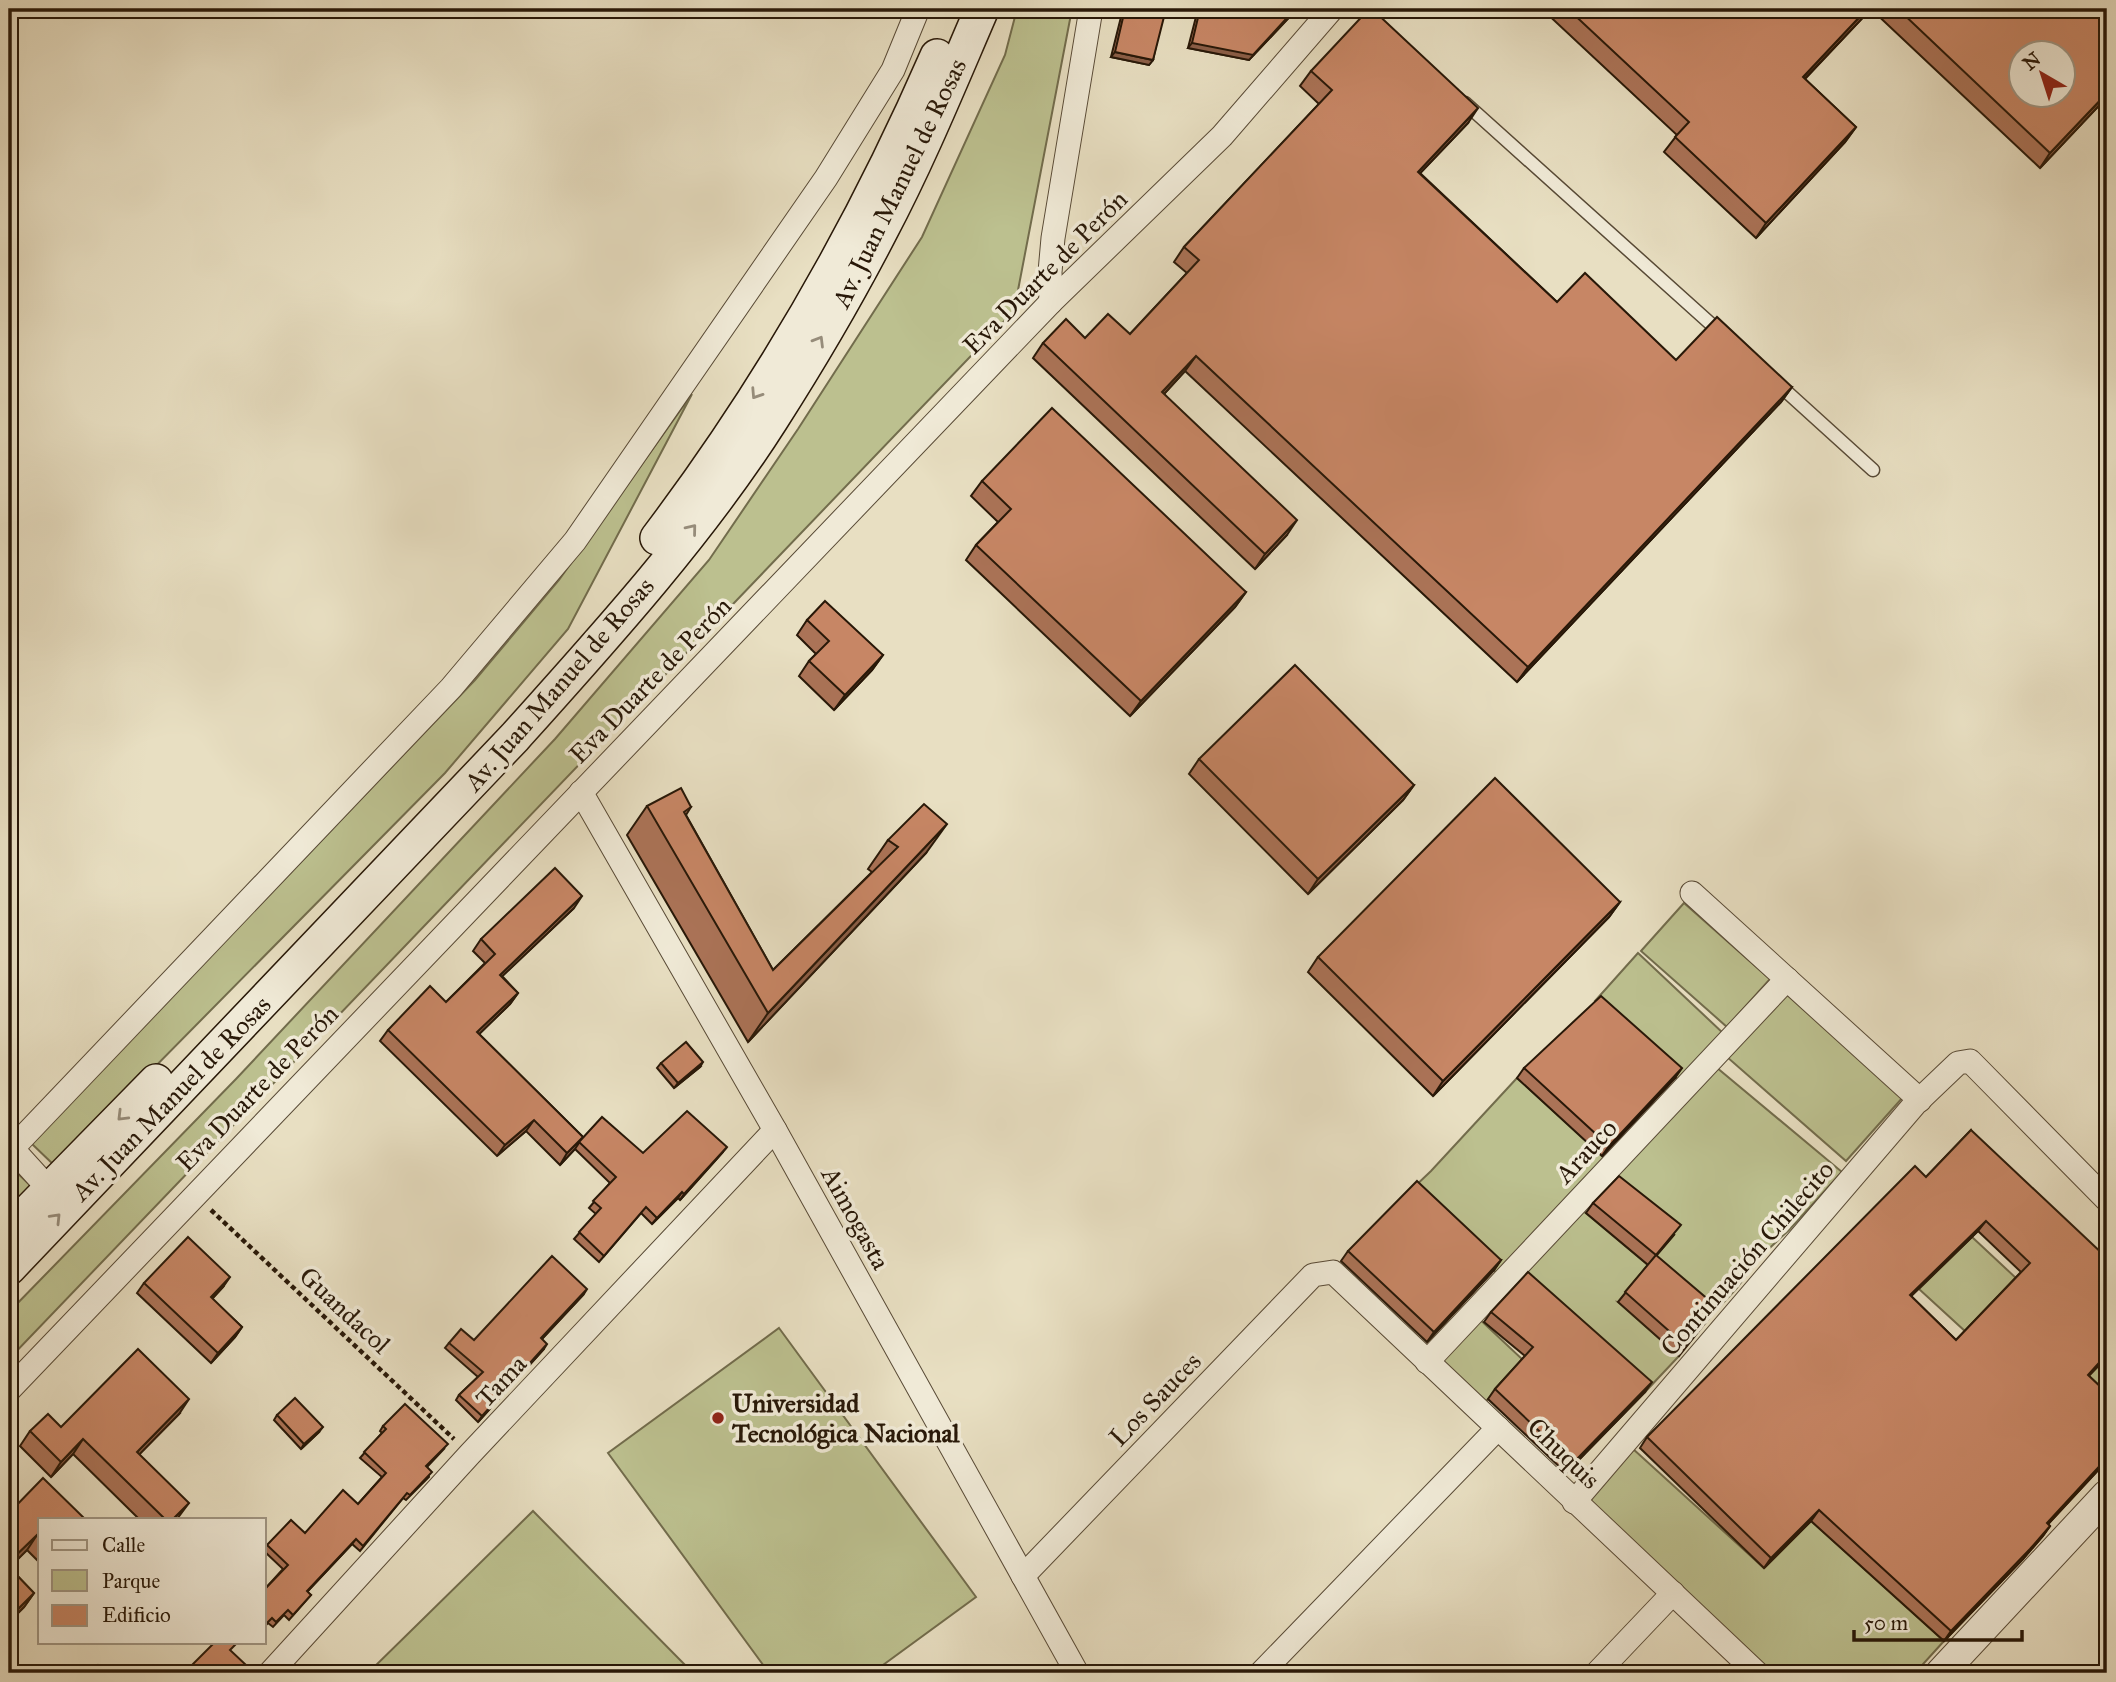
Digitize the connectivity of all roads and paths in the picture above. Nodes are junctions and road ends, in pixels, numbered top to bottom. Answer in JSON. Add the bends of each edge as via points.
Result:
{"nodes":[{"id":1,"x":918,"y":9,"type":"edge"},
{"id":2,"x":957,"y":9,"type":"edge"},
{"id":3,"x":982,"y":9,"type":"edge"},
{"id":4,"x":1091,"y":9,"type":"edge"},
{"id":5,"x":1332,"y":9,"type":"edge"},
{"id":6,"x":1453,"y":92,"type":"edge"},
{"id":7,"x":1051,"y":302,"type":"junction"},
{"id":8,"x":1730,"y":341,"type":"edge"},
{"id":9,"x":1771,"y":378,"type":"edge"},
{"id":10,"x":1874,"y":470,"type":"dead end"},
{"id":11,"x":581,"y":792,"type":"junction"},
{"id":12,"x":1692,"y":893,"type":"dead end"},
{"id":13,"x":1787,"y":979,"type":"junction"},
{"id":14,"x":1920,"y":1100,"type":"junction"},
{"id":15,"x":775,"y":1130,"type":"junction"},
{"id":16,"x":10,"y":1149,"type":"edge"},
{"id":17,"x":49,"y":1189,"type":"junction"},
{"id":18,"x":194,"y":1194,"type":"junction"},
{"id":19,"x":2107,"y":1200,"type":"edge"},
{"id":20,"x":9,"y":1231,"type":"edge"},
{"id":21,"x":9,"y":1268,"type":"edge"},
{"id":22,"x":1333,"y":1272,"type":"joint"},
{"id":23,"x":1427,"y":1362,"type":"junction"},
{"id":24,"x":9,"y":1390,"type":"edge"},
{"id":25,"x":1498,"y":1428,"type":"junction"},
{"id":26,"x":470,"y":1454,"type":"junction"},
{"id":27,"x":2107,"y":1494,"type":"edge"},
{"id":28,"x":1574,"y":1502,"type":"junction"},
{"id":29,"x":1023,"y":1576,"type":"junction"},
{"id":30,"x":1673,"y":1593,"type":"junction"},
{"id":31,"x":270,"y":1673,"type":"edge"},
{"id":32,"x":1077,"y":1673,"type":"edge"},
{"id":33,"x":1261,"y":1673,"type":"edge"},
{"id":34,"x":1597,"y":1673,"type":"edge"},
{"id":35,"x":1757,"y":1673,"type":"edge"},
{"id":36,"x":1941,"y":1673,"type":"edge"}],
"edges":[{"from":1,"to":16,"type":"street","via":[[894,70],[826,178],[553,568],[452,688]]},
{"from":2,"to":17,"type":"main road","name":"Av. Juan Manuel de Rosas","one_way":true,"via":[[843,250],[685,502],[610,601],[405,827]]},
{"from":21,"to":3,"type":"main road","name":"Av. Juan Manuel de Rosas","one_way":true,"via":[[515,737],[590,654],[714,502],[771,421],[882,230]]},
{"from":4,"to":7,"type":"street","via":[[1053,238]]},
{"from":5,"to":7,"type":"street","name":"Eva Duarte de Perón","via":[[1222,136]]},
{"from":6,"to":8,"type":"lane"},
{"from":7,"to":11,"type":"street","name":"Eva Duarte de Perón"},
{"from":9,"to":10,"type":"lane"},
{"from":11,"to":15,"type":"street","name":"Aimogasta"},
{"from":11,"to":18,"type":"street","name":"Eva Duarte de Perón"},
{"from":12,"to":13,"type":"street"},
{"from":13,"to":14,"type":"street"},
{"from":13,"to":23,"type":"street","name":"Arauco"},
{"from":14,"to":19,"type":"street","name":"Continuación Chilecito","via":[[1958,1063],[1970,1061]]},
{"from":14,"to":28,"type":"street","name":"Continuación Chilecito"},
{"from":15,"to":26,"type":"street","name":"Tama"},
{"from":15,"to":29,"type":"street","name":"Aimogasta"},
{"from":16,"to":17,"type":"street"},
{"from":17,"to":20,"type":"main road","name":"Av. Juan Manuel de Rosas"},
{"from":18,"to":24,"type":"street","name":"Eva Duarte de Perón"},
{"from":18,"to":26,"type":"path","name":"Guandacol"},
{"from":22,"to":23,"type":"street","name":"Chuquis"},
{"from":22,"to":29,"type":"street","name":"Los Sauces","via":[[1313,1275]]},
{"from":23,"to":25,"type":"street","name":"Chuquis"},
{"from":25,"to":28,"type":"street","name":"Chuquis"},
{"from":25,"to":33,"type":"street"},
{"from":26,"to":31,"type":"street","name":"Tama"},
{"from":27,"to":36,"type":"street"},
{"from":28,"to":30,"type":"street","name":"Chuquis"},
{"from":29,"to":32,"type":"street","name":"Aimogasta"},
{"from":30,"to":34,"type":"street"},
{"from":30,"to":35,"type":"street","name":"Chuquis"}]}
